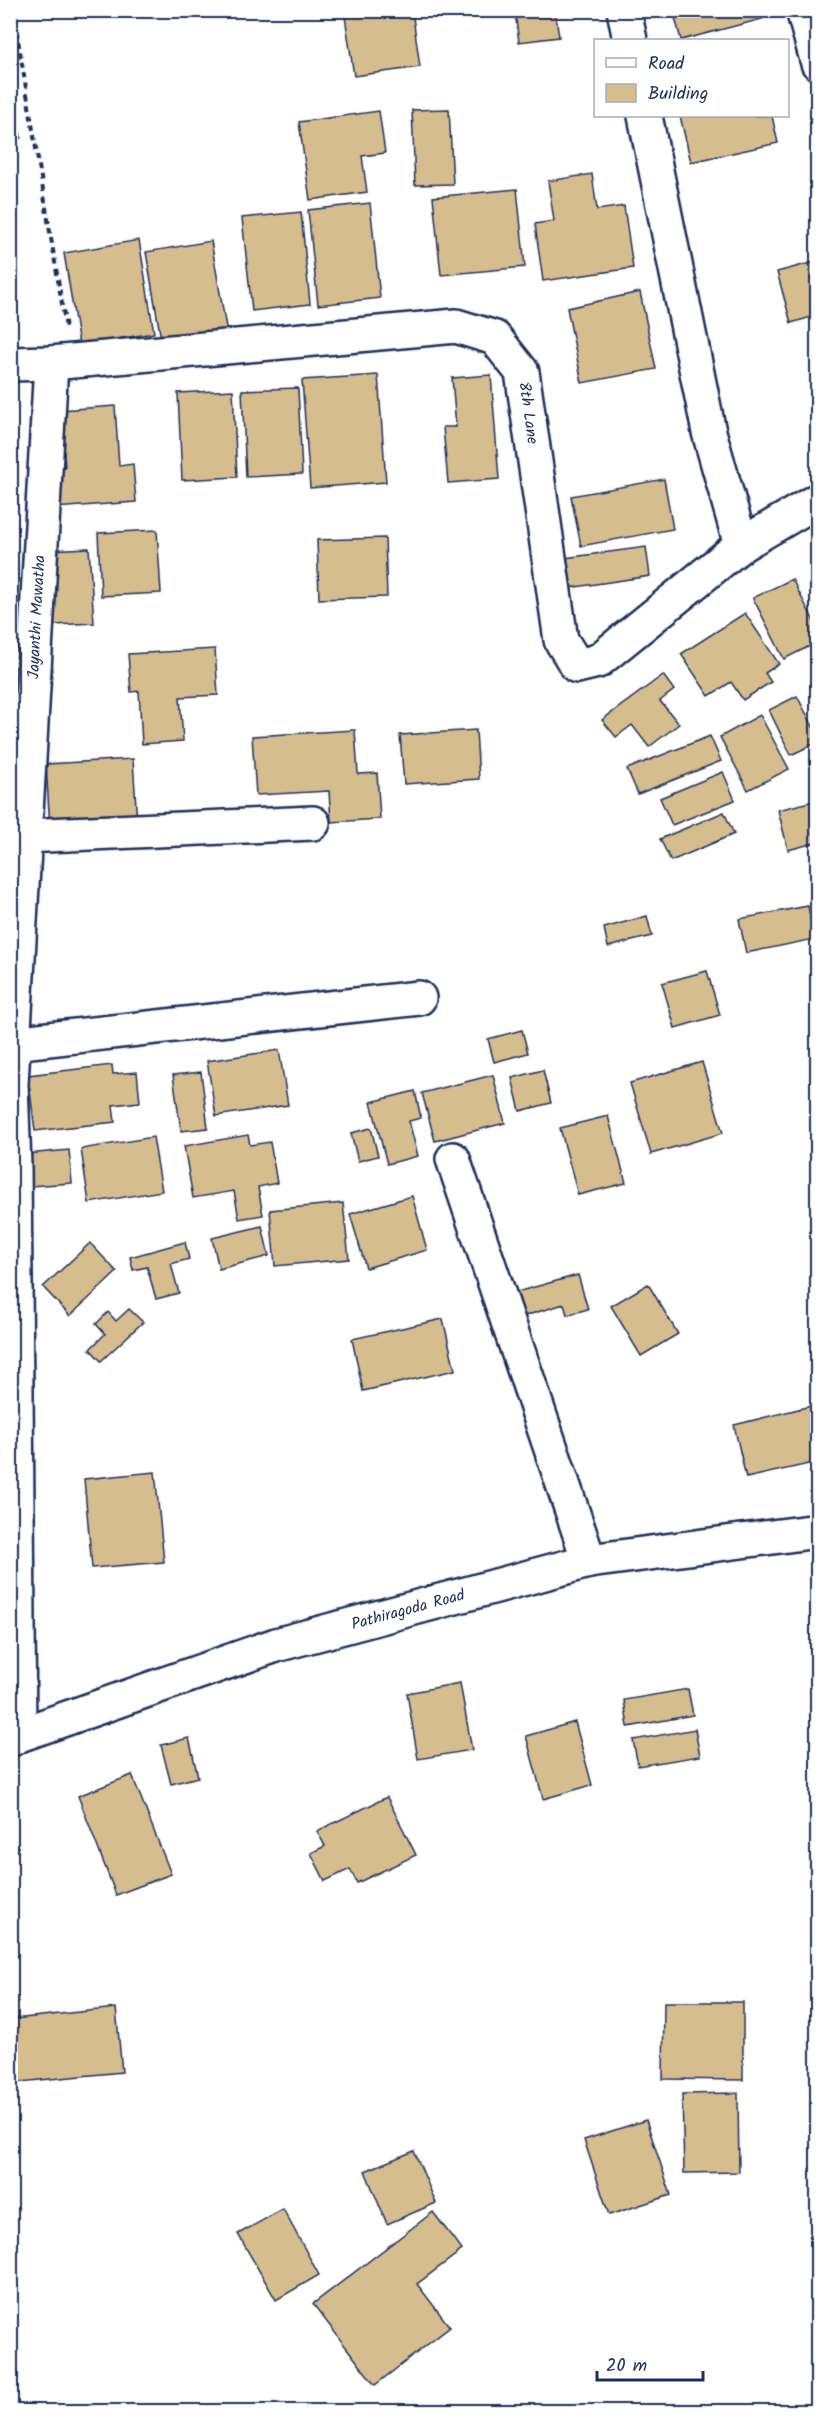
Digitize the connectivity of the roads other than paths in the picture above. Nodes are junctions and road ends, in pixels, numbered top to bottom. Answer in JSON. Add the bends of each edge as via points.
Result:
{"nodes":[{"id":1,"x":624,"y":10,"type":"edge"},
{"id":2,"x":803,"y":10,"type":"edge"},
{"id":3,"x":630,"y":39,"type":"edge"},
{"id":4,"x":818,"y":63,"type":"edge"},
{"id":5,"x":645,"y":117,"type":"edge"},
{"id":6,"x":62,"y":362,"type":"junction"},
{"id":7,"x":10,"y":364,"type":"edge"},
{"id":8,"x":818,"y":500,"type":"edge"},
{"id":9,"x":741,"y":545,"type":"junction"},
{"id":10,"x":313,"y":823,"type":"dead end"},
{"id":11,"x":24,"y":836,"type":"junction"},
{"id":12,"x":419,"y":998,"type":"dead end"},
{"id":13,"x":12,"y":1042,"type":"junction"},
{"id":14,"x":11,"y":1084,"type":"edge"},
{"id":15,"x":453,"y":1159,"type":"dead end"},
{"id":16,"x":818,"y":1531,"type":"edge"},
{"id":17,"x":589,"y":1561,"type":"junction"},
{"id":18,"x":15,"y":1737,"type":"edge"}],
"edges":[{"from":1,"to":3,"type":"street"},
{"from":2,"to":4,"type":"street"},
{"from":5,"to":9,"type":"street","via":[[710,432]]},
{"from":6,"to":7,"type":"street","name":"8th Lane"},
{"from":6,"to":9,"type":"street","name":"8th Lane","via":[[456,326],[495,338],[522,372],[561,640],[577,666],[598,661]]},
{"from":6,"to":11,"type":"street","name":"Jayanthi Mawatha"},
{"from":8,"to":9,"type":"street","name":"8th Lane"},
{"from":10,"to":11,"type":"street"},
{"from":11,"to":13,"type":"street","name":"Jayanthi Mawatha"},
{"from":12,"to":13,"type":"street"},
{"from":13,"to":14,"type":"street","name":"Jayanthi Mawatha"},
{"from":14,"to":18,"type":"street","name":"Jayanthi Mawatha"},
{"from":15,"to":17,"type":"street"},
{"from":16,"to":17,"type":"street","name":"Pathiragoda Road"},
{"from":17,"to":18,"type":"street","name":"Pathiragoda Road","via":[[276,1645]]}]}
